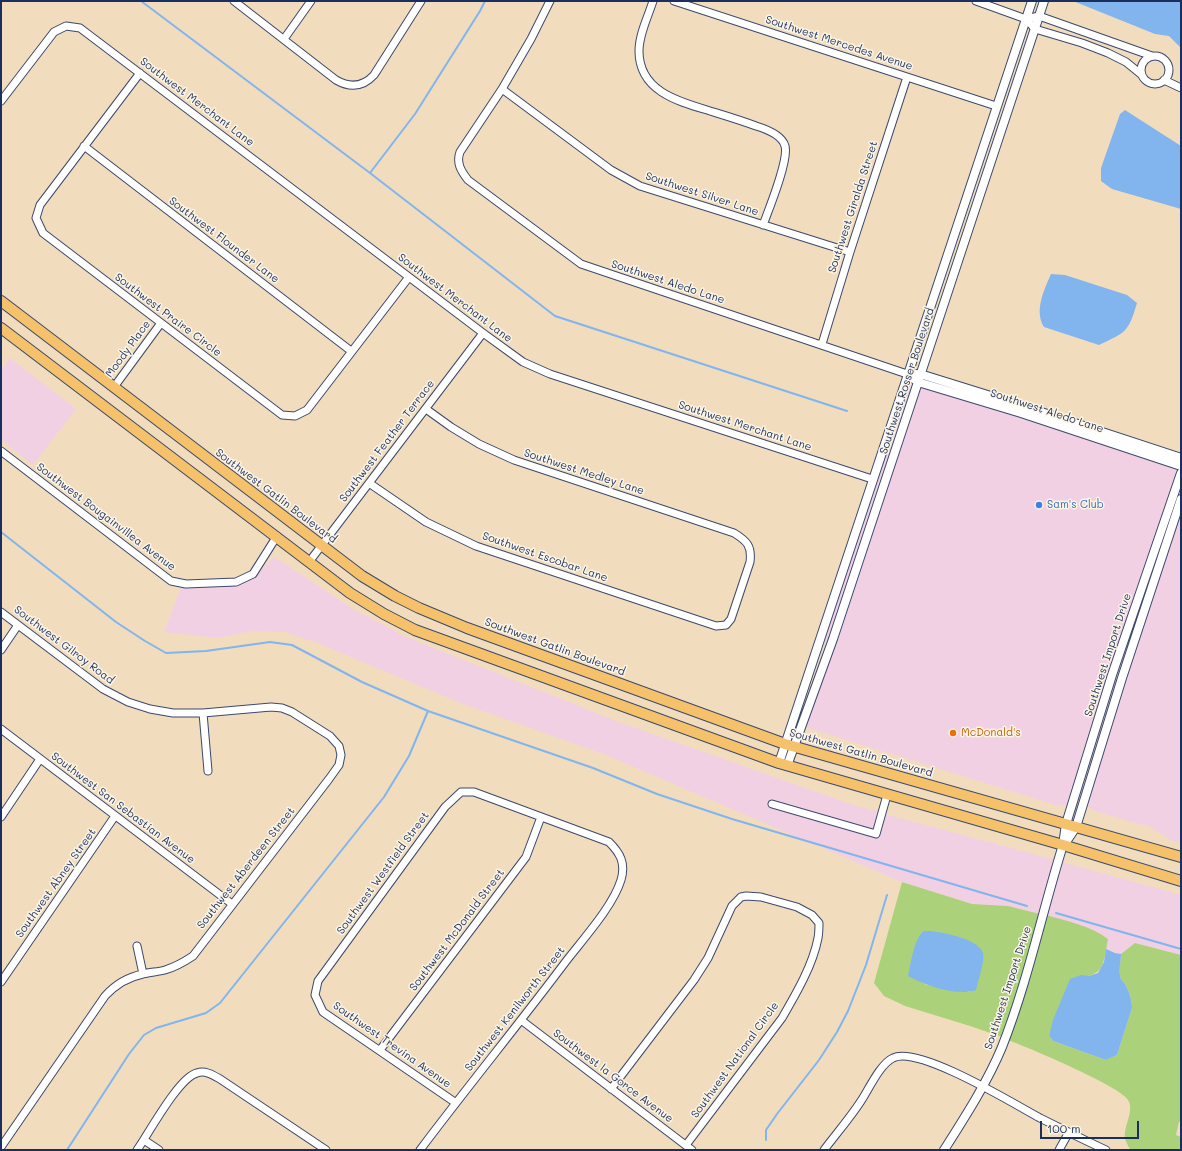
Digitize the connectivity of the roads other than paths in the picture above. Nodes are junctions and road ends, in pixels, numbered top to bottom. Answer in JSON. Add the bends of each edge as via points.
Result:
{"nodes":[{"id":1,"x":234,"y":1,"type":"edge"},
{"id":2,"x":311,"y":1,"type":"edge"},
{"id":3,"x":421,"y":1,"type":"edge"},
{"id":4,"x":550,"y":1,"type":"edge"},
{"id":5,"x":653,"y":1,"type":"edge"},
{"id":6,"x":674,"y":1,"type":"edge"},
{"id":7,"x":976,"y":1,"type":"edge"},
{"id":8,"x":1032,"y":1,"type":"edge"},
{"id":9,"x":1044,"y":1,"type":"edge"},
{"id":10,"x":1039,"y":16,"type":"junction"},
{"id":11,"x":1026,"y":19,"type":"junction"},
{"id":12,"x":1035,"y":29,"type":"junction"},
{"id":13,"x":284,"y":39,"type":"junction"},
{"id":14,"x":1152,"y":56,"type":"junction"},
{"id":15,"x":140,"y":73,"type":"junction"},
{"id":16,"x":1169,"y":73,"type":"junction"},
{"id":17,"x":1142,"y":75,"type":"junction"},
{"id":18,"x":907,"y":78,"type":"junction"},
{"id":19,"x":1164,"y":80,"type":"junction"},
{"id":20,"x":1181,"y":84,"type":"edge"},
{"id":21,"x":1181,"y":88,"type":"edge"},
{"id":22,"x":502,"y":89,"type":"junction"},
{"id":23,"x":1,"y":101,"type":"edge"},
{"id":24,"x":996,"y":106,"type":"junction"},
{"id":25,"x":84,"y":146,"type":"junction"},
{"id":26,"x":763,"y":225,"type":"junction"},
{"id":27,"x":850,"y":252,"type":"junction"},
{"id":28,"x":409,"y":277,"type":"junction"},
{"id":29,"x":1,"y":301,"type":"edge"},
{"id":30,"x":161,"y":324,"type":"junction"},
{"id":31,"x":1,"y":328,"type":"edge"},
{"id":32,"x":482,"y":333,"type":"junction"},
{"id":33,"x":822,"y":344,"type":"junction"},
{"id":34,"x":352,"y":351,"type":"junction"},
{"id":35,"x":907,"y":374,"type":"junction"},
{"id":36,"x":919,"y":378,"type":"junction"},
{"id":37,"x":114,"y":387,"type":"junction"},
{"id":38,"x":426,"y":409,"type":"junction"},
{"id":39,"x":1,"y":451,"type":"edge"},
{"id":40,"x":1181,"y":458,"type":"edge"},
{"id":41,"x":1181,"y":466,"type":"edge"},
{"id":42,"x":1181,"y":473,"type":"edge"},
{"id":43,"x":872,"y":479,"type":"junction"},
{"id":44,"x":369,"y":483,"type":"junction"},
{"id":45,"x":1181,"y":499,"type":"edge"},
{"id":46,"x":277,"y":536,"type":"junction"},
{"id":47,"x":321,"y":546,"type":"junction"},
{"id":48,"x":309,"y":562,"type":"junction"},
{"id":49,"x":1,"y":612,"type":"edge"},
{"id":50,"x":18,"y":625,"type":"junction"},
{"id":51,"x":726,"y":625,"type":"joint"},
{"id":52,"x":1,"y":650,"type":"edge"},
{"id":53,"x":203,"y":713,"type":"junction"},
{"id":54,"x":1,"y":729,"type":"edge"},
{"id":55,"x":790,"y":745,"type":"junction"},
{"id":56,"x":339,"y":746,"type":"joint"},
{"id":57,"x":40,"y":759,"type":"junction"},
{"id":58,"x":783,"y":765,"type":"junction"},
{"id":59,"x":208,"y":771,"type":"dead end"},
{"id":60,"x":888,"y":795,"type":"junction"},
{"id":61,"x":772,"y":804,"type":"dead end"},
{"id":62,"x":115,"y":816,"type":"junction"},
{"id":63,"x":1,"y":817,"type":"edge"},
{"id":64,"x":541,"y":817,"type":"junction"},
{"id":65,"x":1066,"y":824,"type":"junction"},
{"id":66,"x":1076,"y":827,"type":"junction"},
{"id":67,"x":1064,"y":845,"type":"junction"},
{"id":68,"x":1181,"y":857,"type":"edge"},
{"id":69,"x":1181,"y":881,"type":"edge"},
{"id":70,"x":232,"y":904,"type":"junction"},
{"id":71,"x":137,"y":946,"type":"dead end"},
{"id":72,"x":143,"y":974,"type":"junction"},
{"id":73,"x":318,"y":981,"type":"joint"},
{"id":74,"x":1,"y":982,"type":"edge"},
{"id":75,"x":521,"y":1020,"type":"junction"},
{"id":76,"x":380,"y":1050,"type":"junction"},
{"id":77,"x":983,"y":1086,"type":"junction"},
{"id":78,"x":611,"y":1089,"type":"junction"},
{"id":79,"x":456,"y":1103,"type":"junction"},
{"id":80,"x":1069,"y":1132,"type":"junction"},
{"id":81,"x":144,"y":1140,"type":"junction"},
{"id":82,"x":1,"y":1147,"type":"edge"},
{"id":83,"x":689,"y":1148,"type":"edge"},
{"id":84,"x":137,"y":1150,"type":"edge"},
{"id":85,"x":159,"y":1150,"type":"edge"},
{"id":86,"x":326,"y":1150,"type":"edge"},
{"id":87,"x":420,"y":1150,"type":"edge"},
{"id":88,"x":824,"y":1150,"type":"edge"},
{"id":89,"x":944,"y":1150,"type":"edge"},
{"id":90,"x":1058,"y":1150,"type":"edge"},
{"id":91,"x":1106,"y":1150,"type":"edge"}],
"edges":[{"from":1,"to":13,"type":"street"},
{"from":2,"to":13,"type":"street"},
{"from":3,"to":13,"type":"street","via":[[374,75],[364,83],[354,86],[336,80]]},
{"from":4,"to":22,"type":"street"},
{"from":5,"to":26,"type":"street","via":[[641,36],[639,52],[644,73],[654,86],[673,99],[761,127],[775,134],[785,146],[785,159]]},
{"from":6,"to":18,"type":"street","name":"Southwest Mercedes Avenue"},
{"from":7,"to":11,"type":"street"},
{"from":8,"to":11,"type":"street","name":"Southwest Rosser Boulevard"},
{"from":9,"to":10,"type":"street","name":"Southwest Rosser Boulevard"},
{"from":10,"to":11,"type":"street"},
{"from":10,"to":12,"type":"street","name":"Southwest Rosser Boulevard"},
{"from":10,"to":14,"type":"street"},
{"from":11,"to":12,"type":"street"},
{"from":11,"to":24,"type":"street","name":"Southwest Rosser Boulevard"},
{"from":12,"to":17,"type":"street","via":[[1108,53],[1126,62]]},
{"from":12,"to":36,"type":"street","name":"Southwest Rosser Boulevard"},
{"from":14,"to":16,"type":"street","via":[[1166,61]]},
{"from":14,"to":17,"type":"street","via":[[1143,63]]},
{"from":15,"to":23,"type":"street","name":"Southwest Merchant Lane","via":[[80,28],[66,26],[54,32]]},
{"from":15,"to":25,"type":"street","name":"Southwest Praire Circle"},
{"from":15,"to":28,"type":"street","name":"Southwest Merchant Lane"},
{"from":16,"to":19,"type":"street"},
{"from":16,"to":20,"type":"street"},
{"from":17,"to":19,"type":"street","via":[[1151,83],[1160,83]]},
{"from":18,"to":24,"type":"street","name":"Southwest Mercedes Avenue"},
{"from":18,"to":27,"type":"street","name":"Southwest Giralda Street"},
{"from":19,"to":21,"type":"street"},
{"from":22,"to":26,"type":"street","name":"Southwest Silver Lane","via":[[611,170],[640,186]]},
{"from":22,"to":33,"type":"street","name":"Southwest Aledo Lane","via":[[458,156],[459,166],[468,180],[581,264]]},
{"from":24,"to":35,"type":"street","name":"Southwest Rosser Boulevard"},
{"from":25,"to":30,"type":"street","name":"Southwest Praire Circle","via":[[40,204],[36,218],[43,233]]},
{"from":25,"to":34,"type":"street","name":"Southwest Flounder Lane"},
{"from":26,"to":27,"type":"street","name":"Southwest Silver Lane"},
{"from":27,"to":33,"type":"street","name":"Southwest Giralda Street"},
{"from":28,"to":32,"type":"street","name":"Southwest Merchant Lane"},
{"from":28,"to":34,"type":"street","name":"Southwest Praire Circle"},
{"from":29,"to":37,"type":"main road","name":"Southwest Gatlin Boulevard"},
{"from":30,"to":34,"type":"street","name":"Southwest Praire Circle","via":[[282,415],[295,416],[307,410]]},
{"from":30,"to":37,"type":"street","name":"Moody Place"},
{"from":31,"to":46,"type":"main road"},
{"from":32,"to":38,"type":"street","name":"Southwest Feather Terrace"},
{"from":32,"to":43,"type":"street","name":"Southwest Merchant Lane","via":[[523,362],[550,374]]},
{"from":33,"to":35,"type":"street","name":"Southwest Aledo Lane"},
{"from":35,"to":36,"type":"street","name":"Southwest Aledo Lane"},
{"from":35,"to":43,"type":"street","name":"Southwest Rosser Boulevard"},
{"from":36,"to":40,"type":"street","name":"Southwest Aledo Lane","via":[[1023,406]]},
{"from":36,"to":41,"type":"street","name":"Southwest Aledo Lane"},
{"from":36,"to":55,"type":"street","name":"Southwest Rosser Boulevard","via":[[833,640]]},
{"from":37,"to":47,"type":"main road","name":"Southwest Gatlin Boulevard"},
{"from":38,"to":44,"type":"street","name":"Southwest Feather Terrace"},
{"from":38,"to":51,"type":"street","name":"Southwest Medley Lane","via":[[479,444],[514,460],[734,533],[744,539],[749,546],[750,562],[731,619]]},
{"from":39,"to":46,"type":"street","name":"Southwest Bougainvillea Avenue","via":[[171,581],[186,584],[236,582],[252,574]]},
{"from":42,"to":65,"type":"street","name":"Southwest Import Drive","via":[[1112,675]]},
{"from":43,"to":55,"type":"street","name":"Southwest Rosser Boulevard"},
{"from":44,"to":47,"type":"street","name":"Southwest Feather Terrace"},
{"from":44,"to":51,"type":"street","name":"Southwest Escobar Lane","via":[[426,522],[476,546],[716,626]]},
{"from":45,"to":66,"type":"street","name":"Southwest Import Drive"},
{"from":46,"to":48,"type":"main road"},
{"from":47,"to":48,"type":"street","name":"Southwest Feather Terrace"},
{"from":47,"to":55,"type":"main road","name":"Southwest Gatlin Boulevard","via":[[362,576],[419,608],[467,628]]},
{"from":48,"to":58,"type":"main road","via":[[384,614],[415,630]]},
{"from":49,"to":50,"type":"street","name":"Southwest Gilroy Road"},
{"from":50,"to":52,"type":"street"},
{"from":50,"to":53,"type":"street","name":"Southwest Gilroy Road","via":[[103,689],[128,702],[173,713]]},
{"from":53,"to":56,"type":"street","name":"Southwest Gilroy Road","via":[[282,708],[330,736]]},
{"from":53,"to":59,"type":"street"},
{"from":54,"to":57,"type":"street","name":"Southwest San Sebastian Avenue"},
{"from":55,"to":58,"type":"street","name":"Southwest Rosser Boulevard"},
{"from":55,"to":65,"type":"main road","name":"Southwest Gatlin Boulevard"},
{"from":56,"to":70,"type":"street","name":"Southwest Aberdeen Street","via":[[339,765]]},
{"from":57,"to":62,"type":"street","name":"Southwest San Sebastian Avenue"},
{"from":57,"to":63,"type":"street"},
{"from":58,"to":60,"type":"main road"},
{"from":60,"to":61,"type":"street","via":[[876,834]]},
{"from":60,"to":67,"type":"main road"},
{"from":62,"to":70,"type":"street","name":"Southwest San Sebastian Avenue"},
{"from":62,"to":74,"type":"street","name":"Southwest Abney Street"},
{"from":64,"to":73,"type":"street","name":"Southwest Westfield Street","via":[[474,792],[461,792],[445,807]]},
{"from":64,"to":75,"type":"street","name":"Southwest Kenilworth Street","via":[[609,842],[618,851],[623,864],[616,892],[603,912]]},
{"from":64,"to":76,"type":"street","name":"Southwest McDonald Street","via":[[526,857]]},
{"from":65,"to":66,"type":"main road","name":"Southwest Gatlin Boulevard"},
{"from":65,"to":67,"type":"street","name":"Southwest Import Drive"},
{"from":66,"to":67,"type":"street","name":"Southwest Import Drive"},
{"from":66,"to":68,"type":"main road","name":"Southwest Gatlin Boulevard"},
{"from":67,"to":69,"type":"main road"},
{"from":67,"to":77,"type":"street","name":"Southwest Import Drive","via":[[1012,1019],[1002,1048]]},
{"from":70,"to":72,"type":"street","name":"Southwest Aberdeen Street","via":[[193,956],[180,965],[164,971]]},
{"from":71,"to":72,"type":"street"},
{"from":72,"to":82,"type":"street","name":"Southwest Aberdeen Street","via":[[112,988],[105,996]]},
{"from":73,"to":76,"type":"street","name":"Southwest Trevina Avenue","via":[[315,995],[323,1012]]},
{"from":75,"to":78,"type":"street","name":"Southwest la Gorce Avenue"},
{"from":75,"to":79,"type":"street","name":"Southwest Kenilworth Street"},
{"from":76,"to":79,"type":"street","name":"Southwest Trevina Avenue"},
{"from":77,"to":80,"type":"street"},
{"from":77,"to":88,"type":"street","via":[[922,1060],[904,1055],[894,1057],[887,1062]]},
{"from":77,"to":89,"type":"street","name":"Southwest Import Drive"},
{"from":78,"to":83,"type":"street","name":"Southwest la Gorce Avenue"},
{"from":78,"to":83,"type":"street","name":"Southwest National Circle","via":[[694,980],[708,958],[732,906],[741,897],[761,897],[797,907],[812,915],[819,923],[818,938],[801,983],[782,1018]]},
{"from":79,"to":87,"type":"street","name":"Southwest Kenilworth Street"},
{"from":80,"to":90,"type":"street"},
{"from":80,"to":91,"type":"street"},
{"from":81,"to":84,"type":"street"},
{"from":81,"to":85,"type":"street"},
{"from":81,"to":86,"type":"street","via":[[181,1084],[191,1075],[202,1072],[220,1079]]}]}
